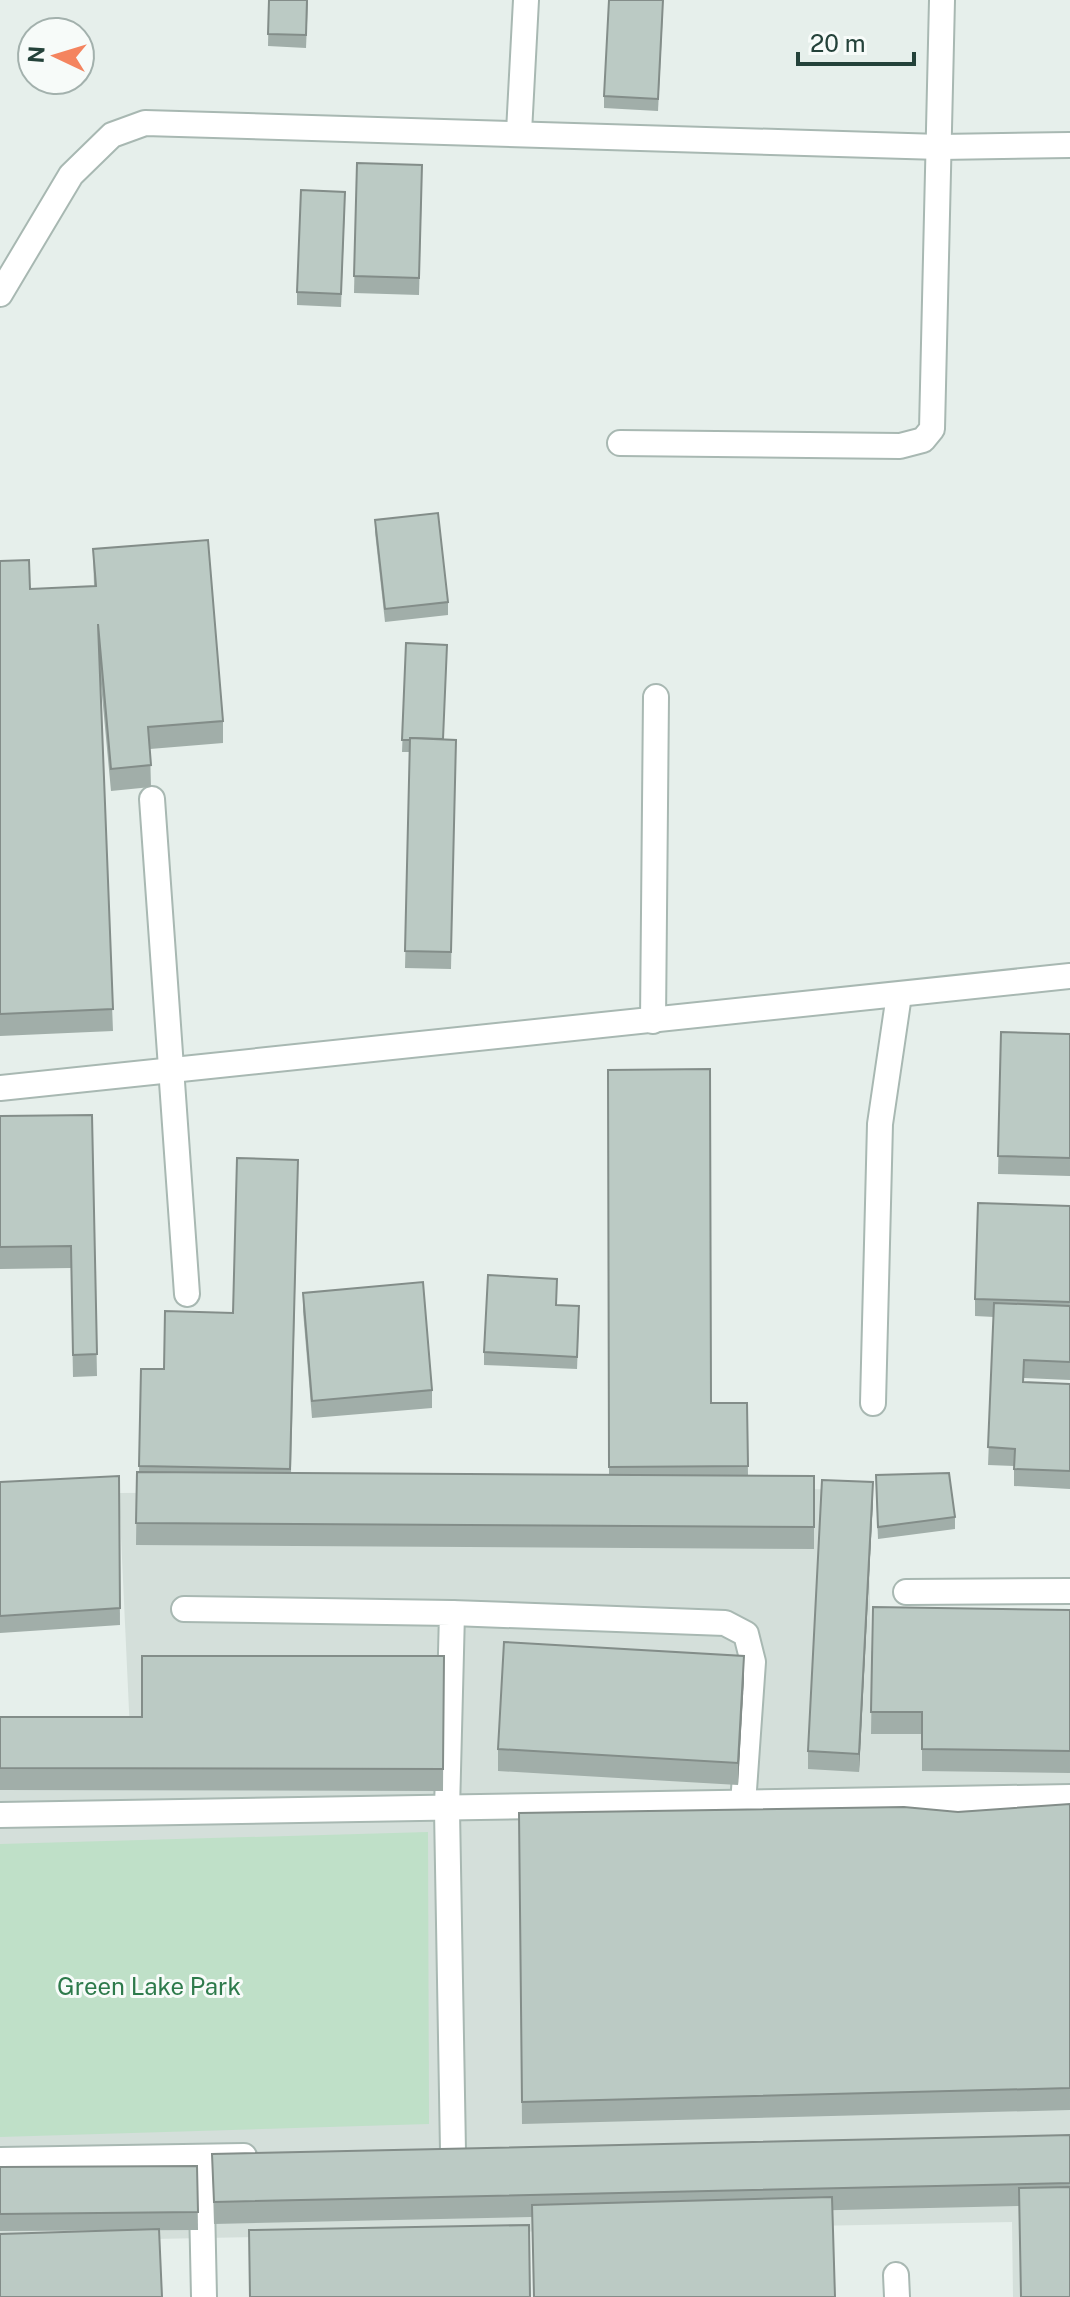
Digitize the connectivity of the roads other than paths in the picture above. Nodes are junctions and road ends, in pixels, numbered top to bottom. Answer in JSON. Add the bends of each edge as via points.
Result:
{"nodes":[{"id":1,"x":526,"y":0,"type":"edge"},
{"id":2,"x":942,"y":0,"type":"edge"},
{"id":3,"x":519,"y":132,"type":"junction"},
{"id":4,"x":1070,"y":145,"type":"edge"},
{"id":5,"x":940,"y":147,"type":"junction"},
{"id":6,"x":0,"y":294,"type":"edge"},
{"id":7,"x":620,"y":443,"type":"dead end"},
{"id":8,"x":656,"y":697,"type":"dead end"},
{"id":9,"x":152,"y":799,"type":"edge"},
{"id":10,"x":1070,"y":976,"type":"edge"},
{"id":11,"x":899,"y":995,"type":"junction"},
{"id":12,"x":653,"y":1021,"type":"junction"},
{"id":13,"x":172,"y":1070,"type":"junction"},
{"id":14,"x":0,"y":1088,"type":"edge"},
{"id":15,"x":187,"y":1294,"type":"dead end"},
{"id":16,"x":873,"y":1403,"type":"dead end"},
{"id":17,"x":1070,"y":1591,"type":"edge"},
{"id":18,"x":906,"y":1592,"type":"dead end"},
{"id":19,"x":184,"y":1609,"type":"dead end"},
{"id":20,"x":452,"y":1613,"type":"junction"},
{"id":21,"x":1070,"y":1797,"type":"edge"},
{"id":22,"x":743,"y":1804,"type":"junction"},
{"id":23,"x":447,"y":1810,"type":"junction"},
{"id":24,"x":0,"y":1815,"type":"edge"},
{"id":25,"x":484,"y":2151,"type":"edge"},
{"id":26,"x":264,"y":2156,"type":"edge"},
{"id":27,"x":201,"y":2157,"type":"junction"},
{"id":28,"x":0,"y":2160,"type":"edge"},
{"id":29,"x":204,"y":2297,"type":"edge"}],
"edges":[{"from":1,"to":3,"type":"street"},
{"from":2,"to":5,"type":"street"},
{"from":3,"to":5,"type":"street"},
{"from":3,"to":6,"type":"street","via":[[145,123],[112,135],[71,175]]},
{"from":4,"to":5,"type":"street"},
{"from":5,"to":7,"type":"street","via":[[932,429],[923,440],[900,446]]},
{"from":8,"to":12,"type":"street"},
{"from":9,"to":13,"type":"street"},
{"from":10,"to":11,"type":"street"},
{"from":11,"to":12,"type":"street"},
{"from":11,"to":16,"type":"street","via":[[880,1124]]},
{"from":12,"to":13,"type":"street"},
{"from":13,"to":14,"type":"street"},
{"from":13,"to":15,"type":"street"},
{"from":17,"to":18,"type":"street"},
{"from":19,"to":20,"type":"street"},
{"from":20,"to":22,"type":"street","via":[[725,1623],[746,1634],[753,1662]]},
{"from":20,"to":23,"type":"street"},
{"from":21,"to":22,"type":"street"},
{"from":22,"to":23,"type":"street"},
{"from":23,"to":24,"type":"street"},
{"from":23,"to":25,"type":"street","via":[[445,2151]]},
{"from":26,"to":27,"type":"street"},
{"from":27,"to":28,"type":"street"},
{"from":27,"to":29,"type":"street"}]}
